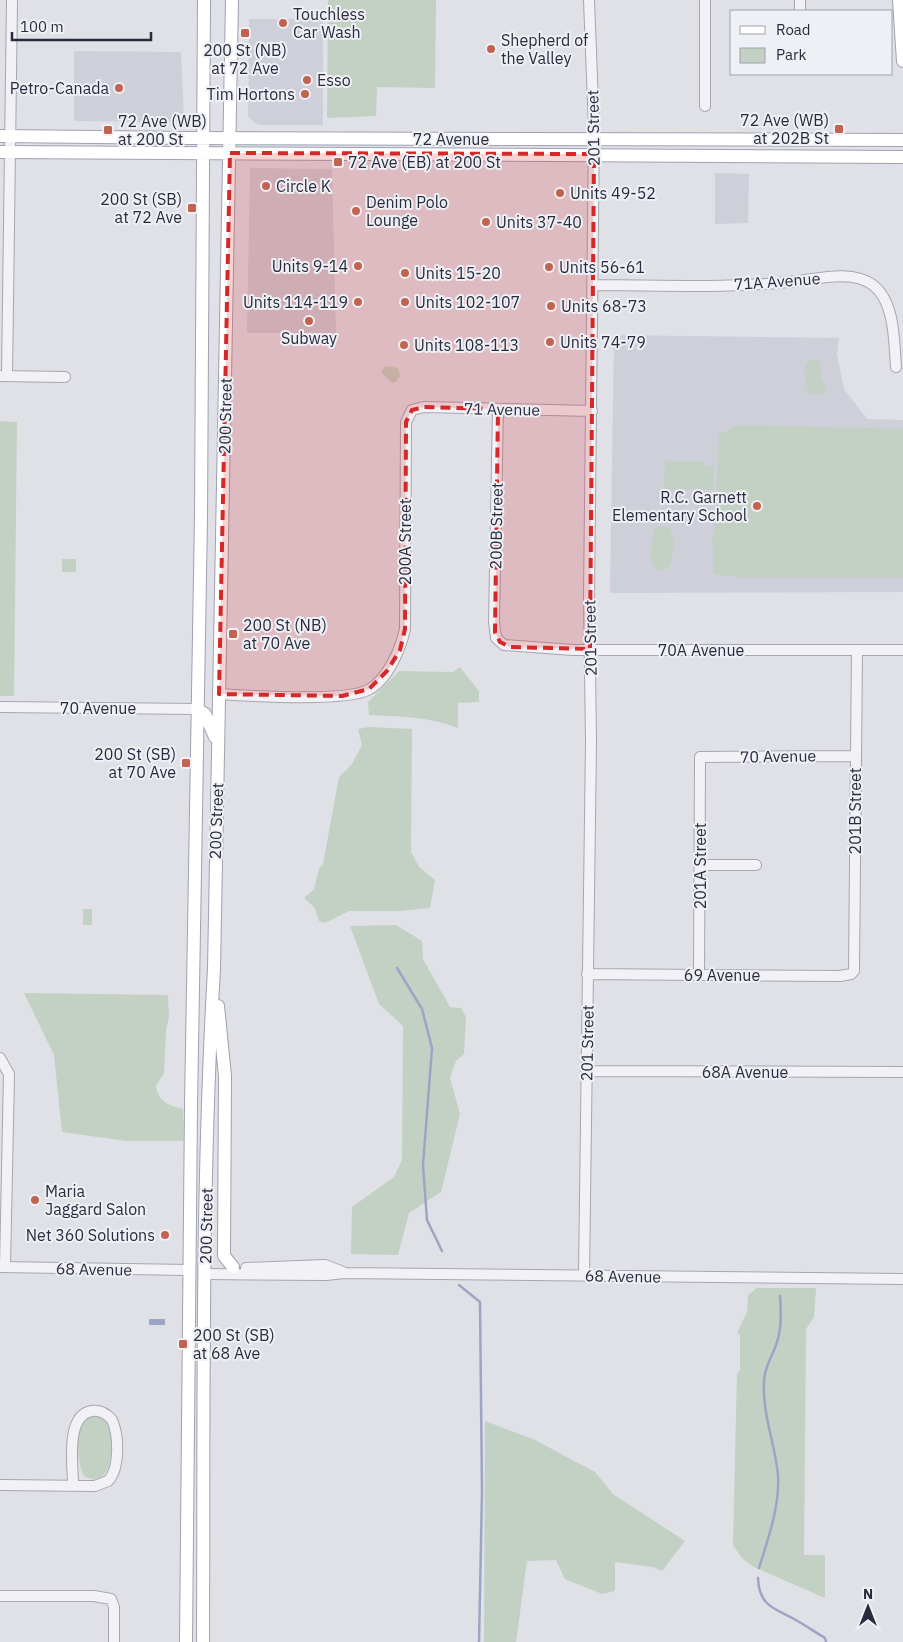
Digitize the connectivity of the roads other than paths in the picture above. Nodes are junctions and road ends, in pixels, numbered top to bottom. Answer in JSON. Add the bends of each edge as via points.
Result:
{"nodes":[{"id":1,"x":12,"y":0,"type":"edge"},
{"id":2,"x":204,"y":0,"type":"edge"},
{"id":3,"x":232,"y":0,"type":"edge"},
{"id":4,"x":589,"y":0,"type":"edge"},
{"id":5,"x":705,"y":0,"type":"edge"},
{"id":6,"x":900,"y":0,"type":"edge"},
{"id":7,"x":903,"y":61,"type":"edge"},
{"id":8,"x":706,"y":106,"type":"dead end"},
{"id":9,"x":5,"y":136,"type":"edge"},
{"id":10,"x":203,"y":138,"type":"junction"},
{"id":11,"x":230,"y":139,"type":"junction"},
{"id":12,"x":594,"y":140,"type":"junction"},
{"id":13,"x":903,"y":140,"type":"edge"},
{"id":14,"x":5,"y":152,"type":"edge"},
{"id":15,"x":203,"y":153,"type":"junction"},
{"id":16,"x":230,"y":153,"type":"junction"},
{"id":17,"x":594,"y":154,"type":"junction"},
{"id":18,"x":903,"y":157,"type":"edge"},
{"id":19,"x":593,"y":285,"type":"junction"},
{"id":20,"x":896,"y":367,"type":"dead end"},
{"id":21,"x":4,"y":376,"type":"edge"},
{"id":22,"x":65,"y":377,"type":"dead end"},
{"id":23,"x":498,"y":408,"type":"junction"},
{"id":24,"x":412,"y":410,"type":"joint"},
{"id":25,"x":592,"y":411,"type":"junction"},
{"id":26,"x":500,"y":642,"type":"joint"},
{"id":27,"x":590,"y":649,"type":"junction"},
{"id":28,"x":857,"y":650,"type":"junction"},
{"id":29,"x":903,"y":650,"type":"edge"},
{"id":30,"x":219,"y":694,"type":"junction"},
{"id":31,"x":0,"y":707,"type":"edge"},
{"id":32,"x":197,"y":709,"type":"junction"},
{"id":33,"x":218,"y":746,"type":"junction"},
{"id":34,"x":855,"y":756,"type":"junction"},
{"id":35,"x":700,"y":757,"type":"joint"},
{"id":36,"x":700,"y":865,"type":"junction"},
{"id":37,"x":756,"y":865,"type":"dead end"},
{"id":38,"x":214,"y":969,"type":"junction"},
{"id":39,"x":854,"y":971,"type":"joint"},
{"id":40,"x":587,"y":974,"type":"junction"},
{"id":41,"x":699,"y":975,"type":"junction"},
{"id":42,"x":0,"y":1058,"type":"edge"},
{"id":43,"x":586,"y":1071,"type":"junction"},
{"id":44,"x":903,"y":1072,"type":"edge"},
{"id":45,"x":2,"y":1266,"type":"edge"},
{"id":46,"x":233,"y":1267,"type":"joint"},
{"id":47,"x":189,"y":1270,"type":"junction"},
{"id":48,"x":344,"y":1273,"type":"junction"},
{"id":49,"x":205,"y":1274,"type":"junction"},
{"id":50,"x":584,"y":1275,"type":"junction"},
{"id":51,"x":903,"y":1279,"type":"edge"},
{"id":52,"x":0,"y":1485,"type":"edge"},
{"id":53,"x":73,"y":1485,"type":"junction"},
{"id":54,"x":0,"y":1596,"type":"edge"},
{"id":55,"x":114,"y":1642,"type":"edge"},
{"id":56,"x":186,"y":1642,"type":"edge"},
{"id":57,"x":203,"y":1642,"type":"edge"}],
"edges":[{"from":1,"to":9,"type":"street"},
{"from":2,"to":10,"type":"main road","name":"200 Street"},
{"from":3,"to":11,"type":"main road","name":"200 Street"},
{"from":4,"to":12,"type":"street","name":"201 Street"},
{"from":5,"to":8,"type":"street"},
{"from":6,"to":7,"type":"main road"},
{"from":9,"to":10,"type":"main road","name":"72 Avenue"},
{"from":9,"to":14,"type":"street"},
{"from":10,"to":11,"type":"main road","name":"72 Avenue"},
{"from":10,"to":15,"type":"main road","name":"200 Street"},
{"from":11,"to":12,"type":"main road","name":"72 Avenue"},
{"from":11,"to":16,"type":"main road","name":"200 Street"},
{"from":12,"to":13,"type":"main road","name":"72 Avenue"},
{"from":12,"to":17,"type":"street","name":"201 Street"},
{"from":14,"to":15,"type":"main road","name":"72 Avenue"},
{"from":14,"to":21,"type":"street"},
{"from":15,"to":16,"type":"main road","name":"72 Avenue"},
{"from":15,"to":32,"type":"main road","name":"200 Street"},
{"from":16,"to":17,"type":"main road","name":"72 Avenue"},
{"from":16,"to":30,"type":"main road","name":"200 Street"},
{"from":17,"to":18,"type":"main road","name":"72 Avenue"},
{"from":17,"to":19,"type":"street","name":"201 Street"},
{"from":19,"to":20,"type":"street","name":"71A Avenue","via":[[761,285],[826,277],[861,278],[874,285],[889,310]]},
{"from":19,"to":25,"type":"street","name":"201 Street"},
{"from":21,"to":22,"type":"street"},
{"from":23,"to":24,"type":"street","name":"71 Avenue","via":[[424,406]]},
{"from":23,"to":25,"type":"street","name":"71 Avenue"},
{"from":23,"to":26,"type":"street","name":"200B Street","via":[[494,622],[496,638]]},
{"from":24,"to":30,"type":"street","name":"200A Street","via":[[406,422],[405,629],[400,650],[387,671],[369,690],[342,696]]},
{"from":25,"to":27,"type":"street","name":"201 Street"},
{"from":26,"to":27,"type":"street","name":"70A Avenue","via":[[517,648]]},
{"from":27,"to":28,"type":"street","name":"70A Avenue"},
{"from":27,"to":40,"type":"street","name":"201 Street"},
{"from":28,"to":29,"type":"street","name":"70A Avenue"},
{"from":28,"to":34,"type":"street","name":"201B Street"},
{"from":30,"to":33,"type":"main road","name":"200 Street"},
{"from":31,"to":32,"type":"street","name":"70 Avenue"},
{"from":32,"to":33,"type":"main road","via":[[205,714]]},
{"from":32,"to":47,"type":"main road","name":"200 Street"},
{"from":33,"to":38,"type":"main road","name":"200 Street"},
{"from":34,"to":35,"type":"street","name":"70 Avenue"},
{"from":34,"to":39,"type":"street","name":"201B Street"},
{"from":35,"to":36,"type":"street","name":"201A Street"},
{"from":36,"to":37,"type":"street"},
{"from":36,"to":41,"type":"street","name":"201A Street"},
{"from":38,"to":46,"type":"main road","via":[[226,1076],[224,1256]]},
{"from":38,"to":49,"type":"main road","name":"200 Street"},
{"from":39,"to":41,"type":"street","name":"69 Avenue","via":[[840,976]]},
{"from":40,"to":41,"type":"street","name":"69 Avenue"},
{"from":40,"to":43,"type":"street","name":"201 Street"},
{"from":42,"to":45,"type":"street","via":[[9,1074]]},
{"from":43,"to":44,"type":"street","name":"68A Avenue"},
{"from":43,"to":50,"type":"street","name":"201 Street"},
{"from":45,"to":47,"type":"street","name":"68 Avenue"},
{"from":46,"to":48,"type":"street","name":"68 Avenue","via":[[325,1266]]},
{"from":47,"to":56,"type":"main road","name":"200 Street"},
{"from":48,"to":49,"type":"street","name":"68 Avenue"},
{"from":48,"to":50,"type":"street","name":"68 Avenue"},
{"from":49,"to":57,"type":"main road","name":"200 Street"},
{"from":50,"to":51,"type":"street","name":"68 Avenue"},
{"from":52,"to":53,"type":"street"},
{"from":53,"to":53,"type":"street","via":[[76,1421],[90,1411],[104,1413],[115,1427],[114,1472],[101,1485]]},
{"from":54,"to":55,"type":"street","via":[[94,1596],[111,1599]]}]}
